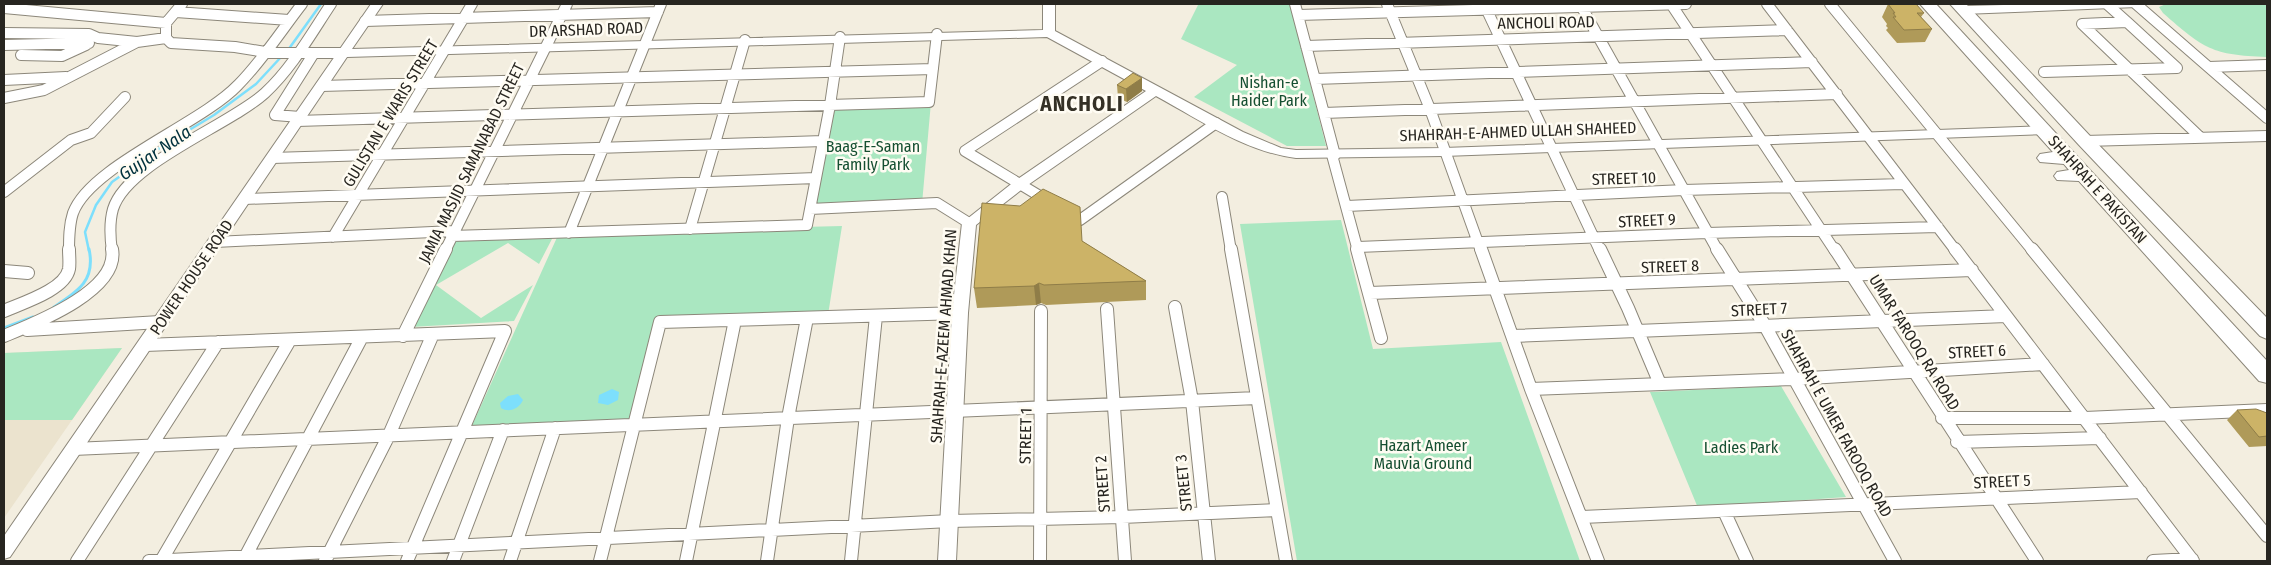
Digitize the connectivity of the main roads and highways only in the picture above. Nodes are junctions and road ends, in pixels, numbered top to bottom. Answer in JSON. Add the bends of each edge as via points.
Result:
{"nodes":[{"id":1,"x":1928,"y":4,"type":"edge"},
{"id":2,"x":1961,"y":7,"type":"edge"},
{"id":3,"x":1979,"y":61,"type":"junction"},
{"id":4,"x":2026,"y":78,"type":"junction"},
{"id":5,"x":2046,"y":158,"type":"dead end"},
{"id":6,"x":2070,"y":158,"type":"junction"},
{"id":7,"x":2086,"y":175,"type":"junction"},
{"id":8,"x":2063,"y":176,"type":"dead end"},
{"id":9,"x":2267,"y":331,"type":"edge"},
{"id":10,"x":2267,"y":375,"type":"edge"}],
"edges":[{"from":1,"to":3,"type":"highway","name":"SHAHRAH E PAKISTAN"},
{"from":2,"to":4,"type":"highway","name":"SHAHRAH E PAKISTAN"},
{"from":3,"to":4,"type":"highway","via":[[1976,51],[1952,21],[1958,19],[1966,23],[1998,56]]},
{"from":3,"to":6,"type":"highway","name":"SHAHRAH E PAKISTAN"},
{"from":4,"to":9,"type":"highway","name":"SHAHRAH E PAKISTAN"},
{"from":5,"to":6,"type":"highway"},
{"from":6,"to":7,"type":"highway","name":"SHAHRAH E PAKISTAN"},
{"from":7,"to":8,"type":"highway"},
{"from":7,"to":10,"type":"highway","name":"SHAHRAH E PAKISTAN"}]}
